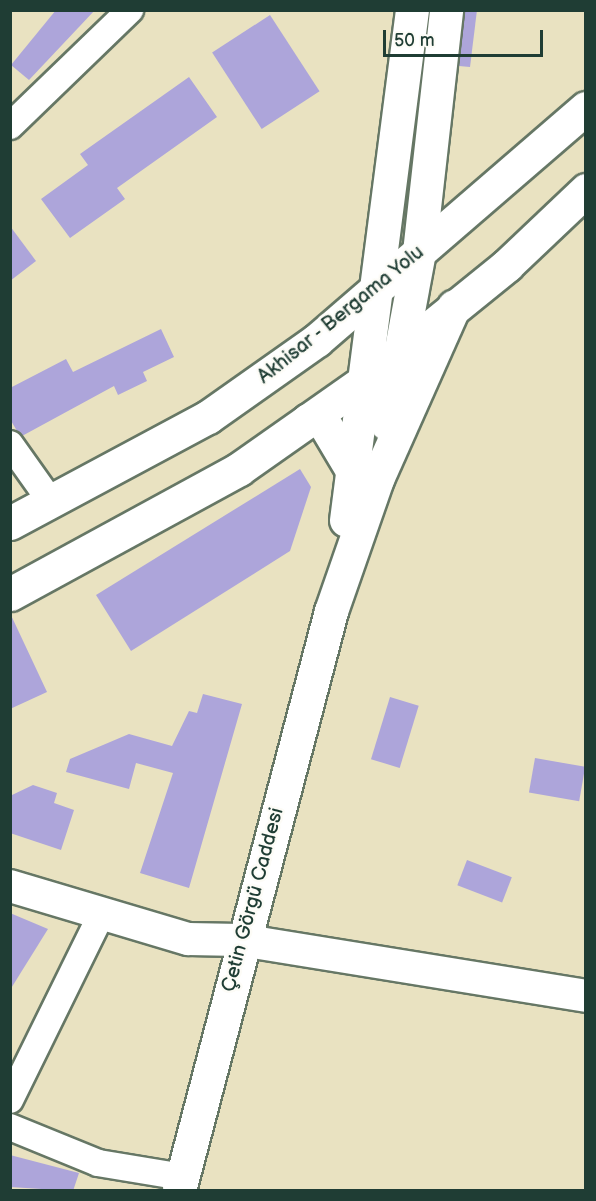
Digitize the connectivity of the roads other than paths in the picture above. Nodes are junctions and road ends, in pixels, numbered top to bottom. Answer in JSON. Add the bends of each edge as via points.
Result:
{"nodes":[{"id":1,"x":130,"y":10,"type":"edge"},
{"id":2,"x":412,"y":10,"type":"edge"},
{"id":3,"x":446,"y":10,"type":"edge"},
{"id":4,"x":585,"y":108,"type":"edge"},
{"id":5,"x":10,"y":126,"type":"edge"},
{"id":6,"x":585,"y":190,"type":"edge"},
{"id":7,"x":419,"y":252,"type":"junction"},
{"id":8,"x":373,"y":291,"type":"junction"},
{"id":9,"x":454,"y":306,"type":"junction"},
{"id":10,"x":402,"y":351,"type":"junction"},
{"id":11,"x":364,"y":381,"type":"junction"},
{"id":12,"x":308,"y":420,"type":"junction"},
{"id":13,"x":10,"y":444,"type":"edge"},
{"id":14,"x":365,"y":475,"type":"junction"},
{"id":15,"x":52,"y":503,"type":"junction"},
{"id":16,"x":10,"y":523,"type":"edge"},
{"id":17,"x":10,"y":594,"type":"edge"},
{"id":18,"x":10,"y":886,"type":"edge"},
{"id":19,"x":102,"y":913,"type":"junction"},
{"id":20,"x":241,"y":940,"type":"junction"},
{"id":21,"x":585,"y":996,"type":"edge"},
{"id":22,"x":10,"y":1100,"type":"edge"},
{"id":23,"x":10,"y":1127,"type":"edge"},
{"id":24,"x":181,"y":1184,"type":"edge"}],
"edges":[{"from":1,"to":5,"type":"street"},
{"from":2,"to":8,"type":"main road"},
{"from":3,"to":7,"type":"main road"},
{"from":4,"to":7,"type":"main road","name":"Akhisar - Bergama Yolu"},
{"from":6,"to":9,"type":"main road"},
{"from":7,"to":8,"type":"main road","name":"Akhisar - Bergama Yolu"},
{"from":7,"to":10,"type":"main road"},
{"from":8,"to":11,"type":"main road"},
{"from":8,"to":15,"type":"main road","name":"Akhisar - Bergama Yolu","via":[[208,417]]},
{"from":9,"to":10,"type":"main road"},
{"from":9,"to":14,"type":"main road"},
{"from":10,"to":11,"type":"main road"},
{"from":10,"to":14,"type":"main road"},
{"from":11,"to":12,"type":"main road"},
{"from":11,"to":14,"type":"main road"},
{"from":12,"to":14,"type":"main road","via":[[321,418]]},
{"from":12,"to":17,"type":"main road","via":[[239,469]]},
{"from":13,"to":15,"type":"street"},
{"from":14,"to":20,"type":"main road","name":"Çetin Görgü Caddesi"},
{"from":15,"to":16,"type":"main road","name":"Akhisar - Bergama Yolu"},
{"from":18,"to":19,"type":"street"},
{"from":19,"to":20,"type":"street","via":[[188,939]]},
{"from":19,"to":22,"type":"street"},
{"from":20,"to":21,"type":"street"},
{"from":20,"to":24,"type":"main road","name":"Çetin Görgü Caddesi"},
{"from":23,"to":24,"type":"street","via":[[98,1163]]}]}
